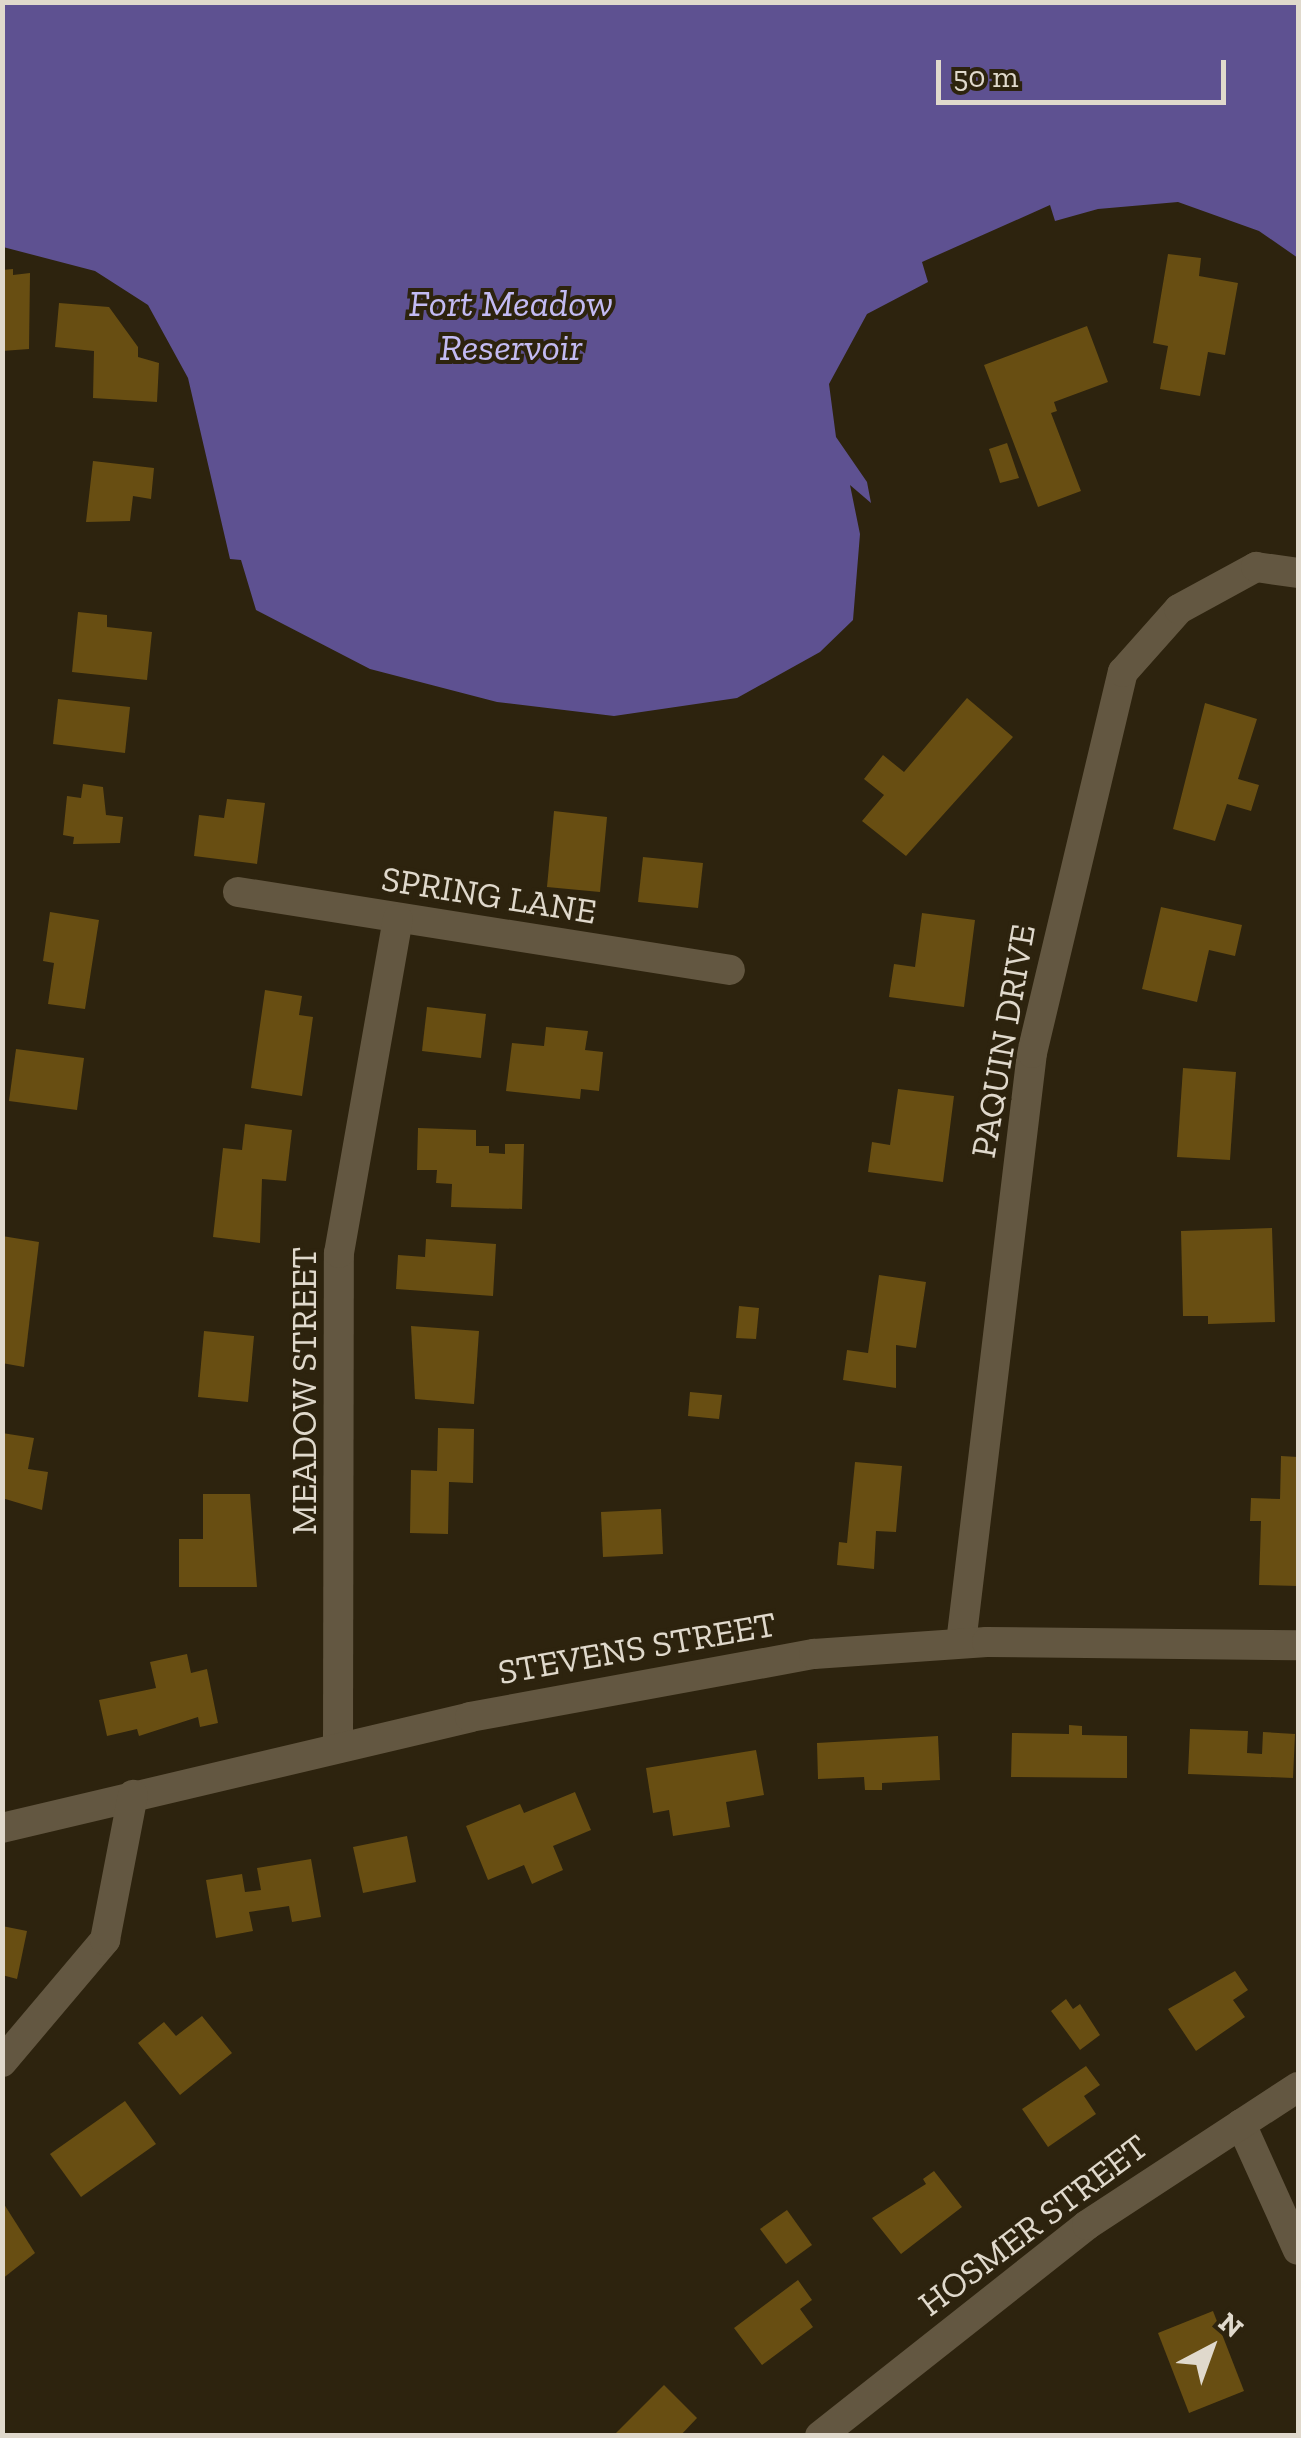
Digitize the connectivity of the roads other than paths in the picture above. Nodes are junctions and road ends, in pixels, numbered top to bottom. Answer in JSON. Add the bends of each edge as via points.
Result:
{"nodes":[{"id":1,"x":1298,"y":573,"type":"edge"},
{"id":2,"x":238,"y":892,"type":"dead end"},
{"id":3,"x":398,"y":920,"type":"junction"},
{"id":4,"x":730,"y":970,"type":"dead end"},
{"id":5,"x":961,"y":1642,"type":"junction"},
{"id":6,"x":1298,"y":1645,"type":"edge"},
{"id":7,"x":338,"y":1748,"type":"junction"},
{"id":8,"x":133,"y":1795,"type":"junction"},
{"id":9,"x":2,"y":1828,"type":"edge"},
{"id":10,"x":2,"y":2062,"type":"edge"},
{"id":11,"x":1298,"y":2087,"type":"edge"},
{"id":12,"x":1241,"y":2124,"type":"junction"},
{"id":13,"x":1298,"y":2250,"type":"edge"},
{"id":14,"x":820,"y":2436,"type":"edge"}],
"edges":[{"from":1,"to":5,"type":"street","name":"PAQUIN DRIVE","via":[[1256,567],[1179,610],[1123,672],[1032,1054]]},
{"from":2,"to":3,"type":"street","name":"SPRING LANE"},
{"from":3,"to":4,"type":"street","name":"SPRING LANE"},
{"from":3,"to":7,"type":"street","name":"MEADOW STREET","via":[[338,1253]]},
{"from":5,"to":6,"type":"street","name":"STEVENS STREET"},
{"from":5,"to":7,"type":"street","name":"STEVENS STREET","via":[[779,1660]]},
{"from":7,"to":8,"type":"street","name":"STEVENS STREET"},
{"from":8,"to":9,"type":"street","name":"STEVENS STREET"},
{"from":8,"to":10,"type":"street","via":[[105,1940]]},
{"from":11,"to":12,"type":"street","name":"HOSMER STREET"},
{"from":12,"to":13,"type":"street"},
{"from":12,"to":14,"type":"street","name":"HOSMER STREET","via":[[1050,2252]]}]}
